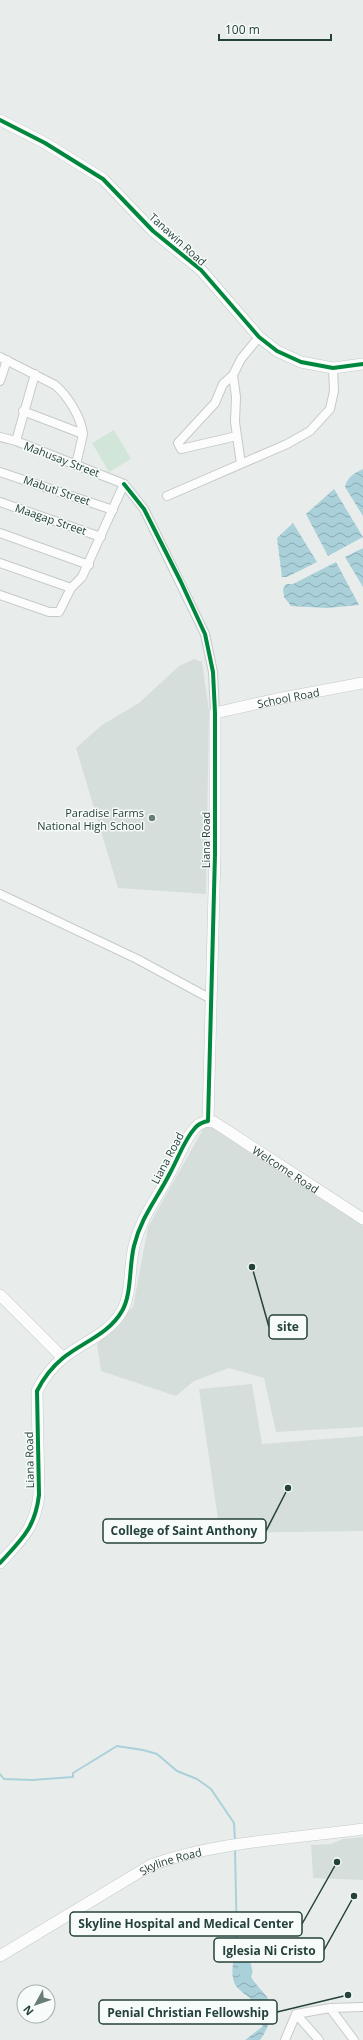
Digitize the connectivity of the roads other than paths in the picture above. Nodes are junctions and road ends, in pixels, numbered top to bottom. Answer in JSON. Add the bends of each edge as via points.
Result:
{"nodes":[{"id":1,"x":0,"y":120,"type":"edge"},
{"id":2,"x":259,"y":337,"type":"junction"},
{"id":3,"x":4,"y":359,"type":"edge"},
{"id":4,"x":363,"y":364,"type":"edge"},
{"id":5,"x":333,"y":368,"type":"junction"},
{"id":6,"x":35,"y":374,"type":"junction"},
{"id":7,"x":233,"y":375,"type":"junction"},
{"id":8,"x":0,"y":381,"type":"edge"},
{"id":9,"x":23,"y":411,"type":"junction"},
{"id":10,"x":83,"y":434,"type":"junction"},
{"id":11,"x":237,"y":436,"type":"junction"},
{"id":12,"x":0,"y":437,"type":"edge"},
{"id":13,"x":16,"y":441,"type":"junction"},
{"id":14,"x":241,"y":464,"type":"junction"},
{"id":15,"x":76,"y":465,"type":"junction"},
{"id":16,"x":0,"y":472,"type":"edge"},
{"id":17,"x":124,"y":484,"type":"junction"},
{"id":18,"x":167,"y":496,"type":"dead end"},
{"id":19,"x":0,"y":502,"type":"edge"},
{"id":20,"x":113,"y":510,"type":"junction"},
{"id":21,"x":0,"y":533,"type":"edge"},
{"id":22,"x":101,"y":536,"type":"junction"},
{"id":23,"x":0,"y":563,"type":"edge"},
{"id":24,"x":89,"y":564,"type":"junction"},
{"id":25,"x":71,"y":588,"type":"junction"},
{"id":26,"x":0,"y":595,"type":"edge"},
{"id":27,"x":363,"y":683,"type":"edge"},
{"id":28,"x":214,"y":713,"type":"junction"},
{"id":29,"x":0,"y":894,"type":"edge"},
{"id":30,"x":211,"y":999,"type":"junction"},
{"id":31,"x":208,"y":1121,"type":"junction"},
{"id":32,"x":363,"y":1219,"type":"edge"},
{"id":33,"x":0,"y":1295,"type":"edge"},
{"id":34,"x":63,"y":1358,"type":"junction"},
{"id":35,"x":0,"y":1563,"type":"edge"},
{"id":36,"x":363,"y":1829,"type":"edge"},
{"id":37,"x":0,"y":1956,"type":"edge"},
{"id":38,"x":330,"y":2008,"type":"junction"},
{"id":39,"x":363,"y":2008,"type":"edge"},
{"id":40,"x":296,"y":2014,"type":"junction"},
{"id":41,"x":286,"y":2040,"type":"edge"},
{"id":42,"x":319,"y":2040,"type":"edge"},
{"id":43,"x":354,"y":2040,"type":"edge"}],
"edges":[{"from":1,"to":2,"type":"street","name":"Tanawin Road","via":[[45,143],[103,179],[153,231],[201,270]]},
{"from":2,"to":5,"type":"street","name":"Tanawin Road","via":[[277,352],[301,362]]},
{"from":2,"to":7,"type":"street","via":[[241,359]]},
{"from":3,"to":6,"type":"street"},
{"from":3,"to":8,"type":"street"},
{"from":4,"to":5,"type":"street","name":"Tanawin Road"},
{"from":5,"to":14,"type":"street","via":[[334,391],[330,409],[310,431]]},
{"from":6,"to":9,"type":"street"},
{"from":6,"to":10,"type":"street","via":[[62,391],[77,415]]},
{"from":7,"to":11,"type":"street"},
{"from":7,"to":11,"type":"street","via":[[223,384],[215,403],[178,443],[181,449]]},
{"from":9,"to":10,"type":"street"},
{"from":9,"to":13,"type":"street"},
{"from":10,"to":15,"type":"street"},
{"from":11,"to":14,"type":"street"},
{"from":12,"to":13,"type":"street","name":"Mahusay Street"},
{"from":13,"to":15,"type":"street","name":"Mahusay Street"},
{"from":14,"to":18,"type":"street"},
{"from":15,"to":17,"type":"street","name":"Mahusay Street"},
{"from":16,"to":20,"type":"street","name":"Mabuti Street"},
{"from":17,"to":20,"type":"street"},
{"from":17,"to":28,"type":"street","via":[[144,509],[205,634],[213,672]]},
{"from":19,"to":22,"type":"street","name":"Maagap Street"},
{"from":20,"to":22,"type":"street"},
{"from":21,"to":24,"type":"street"},
{"from":22,"to":24,"type":"street"},
{"from":23,"to":25,"type":"street"},
{"from":24,"to":25,"type":"street","via":[[79,582]]},
{"from":25,"to":26,"type":"street","via":[[59,612],[49,612]]},
{"from":27,"to":28,"type":"street","name":"School Road","via":[[277,698]]},
{"from":28,"to":30,"type":"street","name":"Liana Road"},
{"from":29,"to":30,"type":"street","via":[[137,959]]},
{"from":30,"to":31,"type":"street","name":"Liana Road"},
{"from":31,"to":32,"type":"street","name":"Welcome Road","via":[[214,1122]]},
{"from":31,"to":34,"type":"street","name":"Liana Road","via":[[195,1127],[190,1134],[170,1175],[140,1223],[133,1248],[127,1299],[122,1311],[96,1338]]},
{"from":33,"to":34,"type":"street"},
{"from":34,"to":35,"type":"street","name":"Liana Road","via":[[43,1379],[37,1391],[37,1510],[24,1536]]},
{"from":36,"to":37,"type":"street","name":"Skyline Road","via":[[203,1850],[151,1866]]},
{"from":38,"to":39,"type":"street"},
{"from":38,"to":40,"type":"street"},
{"from":38,"to":43,"type":"street"},
{"from":40,"to":41,"type":"street"},
{"from":40,"to":42,"type":"street"}]}
